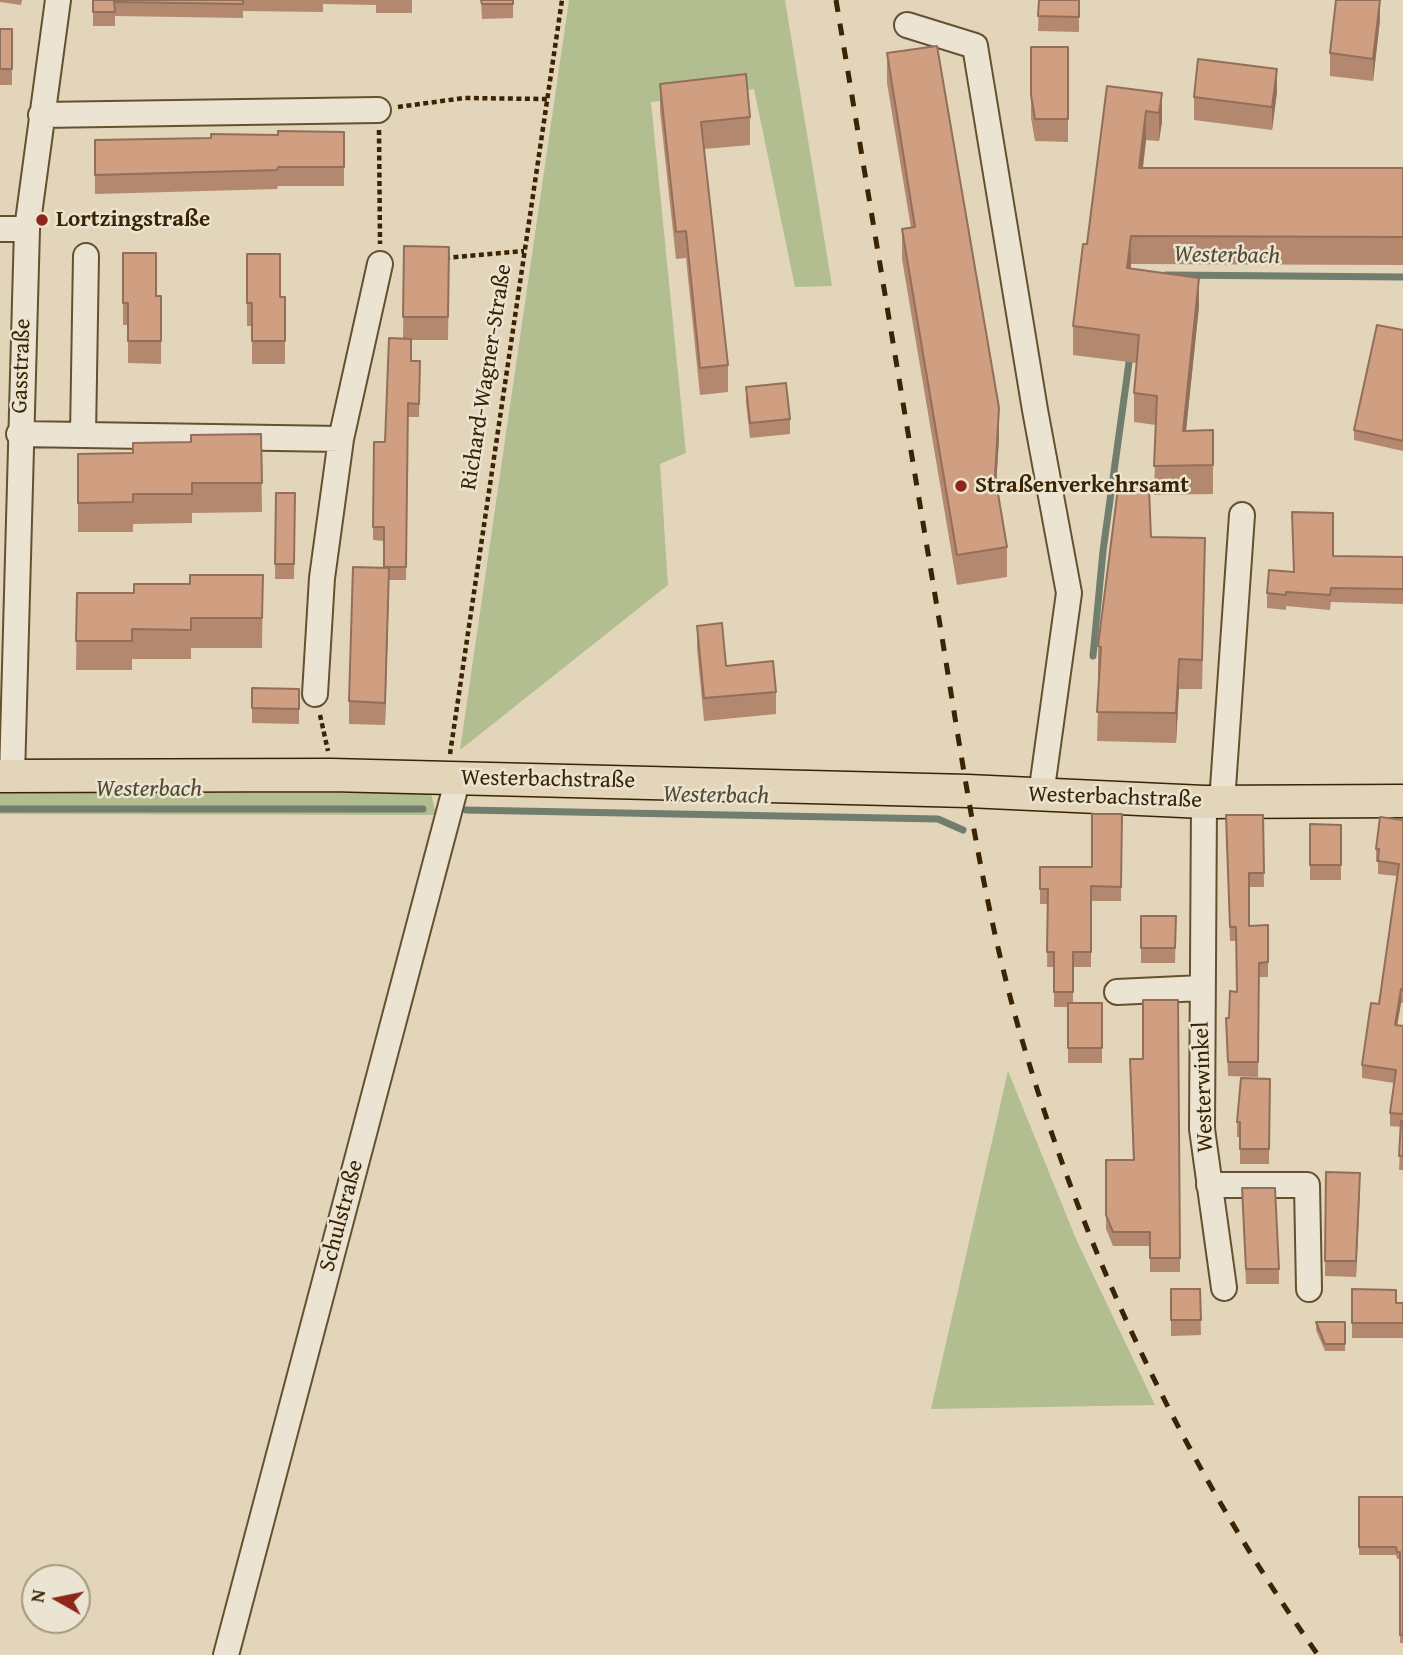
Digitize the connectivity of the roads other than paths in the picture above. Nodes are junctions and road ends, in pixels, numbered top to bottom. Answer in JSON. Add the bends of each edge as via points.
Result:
{"nodes":[{"id":1,"x":58,"y":0,"type":"edge"},
{"id":2,"x":907,"y":25,"type":"dead end"},
{"id":3,"x":378,"y":110,"type":"road end"},
{"id":4,"x":41,"y":114,"type":"junction"},
{"id":5,"x":0,"y":229,"type":"edge"},
{"id":6,"x":27,"y":229,"type":"junction"},
{"id":7,"x":86,"y":256,"type":"dead end"},
{"id":8,"x":380,"y":264,"type":"road end"},
{"id":9,"x":10,"y":389,"type":"edge"},
{"id":10,"x":19,"y":434,"type":"junction"},
{"id":11,"x":83,"y":435,"type":"junction"},
{"id":12,"x":341,"y":439,"type":"junction"},
{"id":13,"x":1242,"y":515,"type":"dead end"},
{"id":14,"x":316,"y":694,"type":"road end"},
{"id":15,"x":454,"y":769,"type":"junction"},
{"id":16,"x":6,"y":776,"type":"edge"},
{"id":17,"x":1041,"y":795,"type":"junction"},
{"id":18,"x":1403,"y":801,"type":"edge"},
{"id":19,"x":1213,"y":802,"type":"junction"},
{"id":20,"x":1202,"y":988,"type":"junction"},
{"id":21,"x":1116,"y":992,"type":"dead end"},
{"id":22,"x":1209,"y":1185,"type":"junction"},
{"id":23,"x":1224,"y":1288,"type":"dead end"},
{"id":24,"x":1309,"y":1289,"type":"dead end"},
{"id":25,"x":226,"y":1655,"type":"edge"}],
"edges":[{"from":1,"to":4,"type":"street","name":"Gasstraße"},
{"from":2,"to":17,"type":"street","via":[[975,46],[1069,593]]},
{"from":3,"to":4,"type":"street"},
{"from":4,"to":6,"type":"street","name":"Gasstraße"},
{"from":5,"to":6,"type":"street"},
{"from":6,"to":9,"type":"street","name":"Gasstraße"},
{"from":7,"to":11,"type":"street"},
{"from":8,"to":12,"type":"street"},
{"from":9,"to":10,"type":"street","name":"Gasstraße"},
{"from":10,"to":11,"type":"street"},
{"from":10,"to":16,"type":"street","name":"Gasstraße"},
{"from":11,"to":12,"type":"street"},
{"from":12,"to":14,"type":"street","via":[[322,578]]},
{"from":13,"to":19,"type":"street","name":"Westerbachstraße"},
{"from":15,"to":16,"type":"main road","name":"Westerbachstraße"},
{"from":15,"to":17,"type":"main road","name":"Westerbachstraße"},
{"from":15,"to":25,"type":"street","name":"Schulstraße"},
{"from":17,"to":19,"type":"main road","name":"Westerbachstraße"},
{"from":18,"to":19,"type":"main road","name":"Westerbachstraße"},
{"from":19,"to":20,"type":"street","name":"Westerwinkel"},
{"from":20,"to":21,"type":"street","name":"Westerwinkel"},
{"from":20,"to":22,"type":"street","name":"Westerwinkel","via":[[1202,1129]]},
{"from":22,"to":23,"type":"street","name":"Westerwinkel"},
{"from":22,"to":24,"type":"street","name":"Westerwinkel","via":[[1307,1185]]}]}
